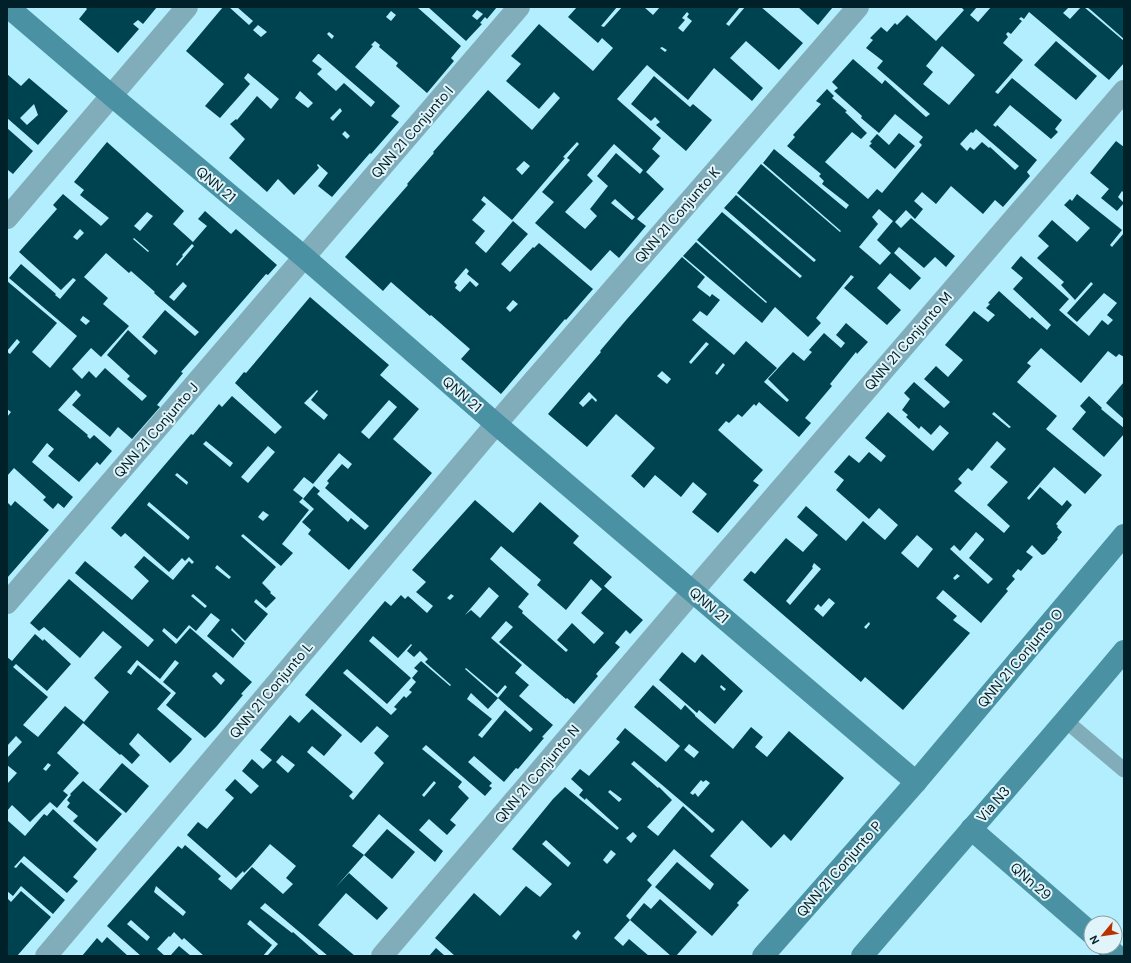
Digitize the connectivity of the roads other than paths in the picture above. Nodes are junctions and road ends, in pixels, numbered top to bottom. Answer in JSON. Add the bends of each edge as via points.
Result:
{"nodes":[{"id":1,"x":8,"y":7,"type":"edge"},
{"id":2,"x":187,"y":7,"type":"edge"},
{"id":3,"x":519,"y":7,"type":"edge"},
{"id":4,"x":858,"y":7,"type":"edge"},
{"id":5,"x":1124,"y":91,"type":"edge"},
{"id":6,"x":112,"y":96,"type":"junction"},
{"id":7,"x":7,"y":218,"type":"edge"},
{"id":8,"x":304,"y":258,"type":"junction"},
{"id":9,"x":496,"y":424,"type":"junction"},
{"id":10,"x":1124,"y":535,"type":"edge"},
{"id":11,"x":693,"y":591,"type":"junction"},
{"id":12,"x":7,"y":603,"type":"edge"},
{"id":13,"x":1124,"y":640,"type":"edge"},
{"id":14,"x":1124,"y":651,"type":"edge"},
{"id":15,"x":1104,"y":675,"type":"junction"},
{"id":16,"x":1066,"y":721,"type":"junction"},
{"id":17,"x":1124,"y":770,"type":"edge"},
{"id":18,"x":916,"y":782,"type":"junction"},
{"id":19,"x":971,"y":829,"type":"junction"},
{"id":20,"x":1083,"y":926,"type":"edge"},
{"id":21,"x":46,"y":956,"type":"edge"},
{"id":22,"x":382,"y":956,"type":"edge"},
{"id":23,"x":763,"y":956,"type":"edge"},
{"id":24,"x":862,"y":956,"type":"edge"}],
"edges":[{"from":1,"to":6,"type":"street","name":"QNN 21"},
{"from":2,"to":6,"type":"street"},
{"from":3,"to":8,"type":"street","name":"QNN 21 Conjunto I"},
{"from":4,"to":9,"type":"street","name":"QNN 21 Conjunto K"},
{"from":5,"to":11,"type":"street","name":"QNN 21 Conjunto M"},
{"from":6,"to":7,"type":"street"},
{"from":6,"to":8,"type":"street","name":"QNN 21"},
{"from":8,"to":9,"type":"street","name":"QNN 21"},
{"from":8,"to":12,"type":"street","name":"QNN 21 Conjunto J"},
{"from":9,"to":11,"type":"street","name":"QNN 21"},
{"from":9,"to":21,"type":"street","name":"QNN 21 Conjunto L"},
{"from":10,"to":18,"type":"street","name":"QNN 21 Conjunto O"},
{"from":11,"to":18,"type":"street","name":"QNN 21"},
{"from":11,"to":22,"type":"street","name":"QNN 21 Conjunto N"},
{"from":13,"to":15,"type":"street"},
{"from":14,"to":15,"type":"street","name":"Via N3"},
{"from":15,"to":16,"type":"street","name":"Via N3"},
{"from":16,"to":17,"type":"lane"},
{"from":16,"to":19,"type":"street","name":"Via N3"},
{"from":18,"to":23,"type":"street","name":"QNN 21 Conjunto P"},
{"from":19,"to":20,"type":"street","name":"QNn 29"},
{"from":19,"to":24,"type":"street","name":"Via N3"}]}
